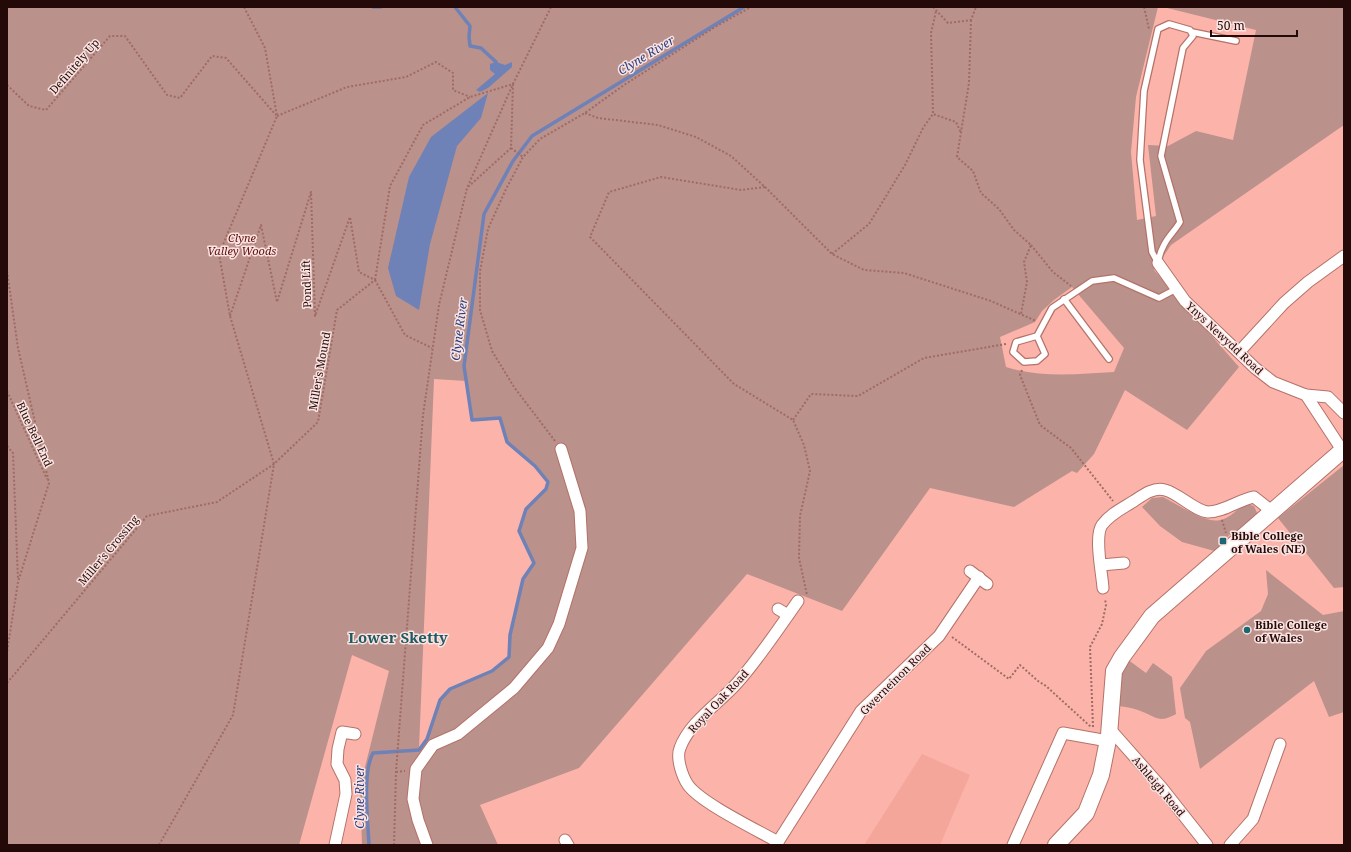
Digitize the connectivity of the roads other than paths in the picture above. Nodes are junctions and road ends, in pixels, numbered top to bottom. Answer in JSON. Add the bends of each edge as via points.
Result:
{"nodes":[{"id":1,"x":1192,"y":32,"type":"junction"},
{"id":2,"x":1236,"y":41,"type":"dead end"},
{"id":3,"x":1344,"y":256,"type":"edge"},
{"id":4,"x":1158,"y":263,"type":"junction"},
{"id":5,"x":1176,"y":289,"type":"junction"},
{"id":6,"x":1064,"y":299,"type":"junction"},
{"id":7,"x":1037,"y":336,"type":"junction"},
{"id":8,"x":1239,"y":352,"type":"junction"},
{"id":9,"x":1110,"y":359,"type":"dead end"},
{"id":10,"x":1306,"y":395,"type":"junction"},
{"id":11,"x":1344,"y":413,"type":"edge"},
{"id":12,"x":561,"y":449,"type":"road end"},
{"id":13,"x":1343,"y":450,"type":"edge"},
{"id":14,"x":1273,"y":512,"type":"junction"},
{"id":15,"x":1124,"y":563,"type":"dead end"},
{"id":16,"x":1101,"y":565,"type":"junction"},
{"id":17,"x":979,"y":577,"type":"dead end"},
{"id":18,"x":1103,"y":588,"type":"road end"},
{"id":19,"x":798,"y":601,"type":"road end"},
{"id":20,"x":778,"y":609,"type":"dead end"},
{"id":21,"x":788,"y":615,"type":"junction"},
{"id":22,"x":355,"y":734,"type":"dead end"},
{"id":23,"x":1109,"y":734,"type":"junction"},
{"id":24,"x":1280,"y":744,"type":"dead end"},
{"id":25,"x":777,"y":844,"type":"edge"},
{"id":26,"x":335,"y":845,"type":"edge"},
{"id":27,"x":427,"y":845,"type":"edge"},
{"id":28,"x":1013,"y":845,"type":"edge"},
{"id":29,"x":1056,"y":845,"type":"edge"},
{"id":30,"x":1207,"y":845,"type":"edge"},
{"id":31,"x":1230,"y":845,"type":"edge"}],
"edges":[{"from":1,"to":2,"type":"lane"},
{"from":1,"to":4,"type":"lane","via":[[1183,48],[1161,156],[1180,222],[1163,246]]},
{"from":1,"to":4,"type":"lane","via":[[1169,24],[1158,29],[1144,91],[1140,160],[1152,252]]},
{"from":3,"to":8,"type":"street","via":[[1284,303]]},
{"from":4,"to":5,"type":"street","name":"Ynys Newydd Road"},
{"from":5,"to":6,"type":"lane","via":[[1160,298],[1114,278],[1092,281]]},
{"from":5,"to":8,"type":"street","name":"Ynys Newydd Road","via":[[1185,301]]},
{"from":6,"to":7,"type":"lane","via":[[1052,308]]},
{"from":6,"to":9,"type":"lane"},
{"from":7,"to":7,"type":"lane","via":[[1045,354],[1037,362],[1024,362],[1013,352],[1016,342]]},
{"from":8,"to":10,"type":"street","name":"Ynys Newydd Road","via":[[1273,382]]},
{"from":10,"to":11,"type":"street","name":"Ynys Newydd Road","via":[[1328,397]]},
{"from":10,"to":13,"type":"street"},
{"from":12,"to":27,"type":"street","via":[[580,511],[582,548],[559,624],[548,648],[514,688],[458,734],[433,745],[416,769],[413,799]]},
{"from":13,"to":14,"type":"main road"},
{"from":14,"to":16,"type":"street","via":[[1254,497],[1243,499],[1220,511],[1207,512],[1165,490],[1156,489],[1106,520],[1098,534]]},
{"from":14,"to":23,"type":"main road","via":[[1152,616],[1114,671]]},
{"from":15,"to":16,"type":"street"},
{"from":16,"to":18,"type":"street"},
{"from":17,"to":25,"type":"street","name":"Gwerneinon Road","via":[[939,636],[861,711]]},
{"from":19,"to":21,"type":"street","name":"Royal Oak Road"},
{"from":20,"to":21,"type":"street"},
{"from":21,"to":25,"type":"street","name":"Royal Oak Road","via":[[738,682],[685,736],[679,750],[681,769],[688,785],[702,798]]},
{"from":22,"to":26,"type":"street","via":[[342,732],[338,749],[337,764],[345,780],[346,794]]},
{"from":23,"to":28,"type":"street","via":[[1063,733]]},
{"from":23,"to":29,"type":"main road","via":[[1101,775],[1086,813]]},
{"from":23,"to":30,"type":"street","name":"Ashleigh Road","via":[[1162,788]]},
{"from":24,"to":31,"type":"street","via":[[1253,819]]}]}
